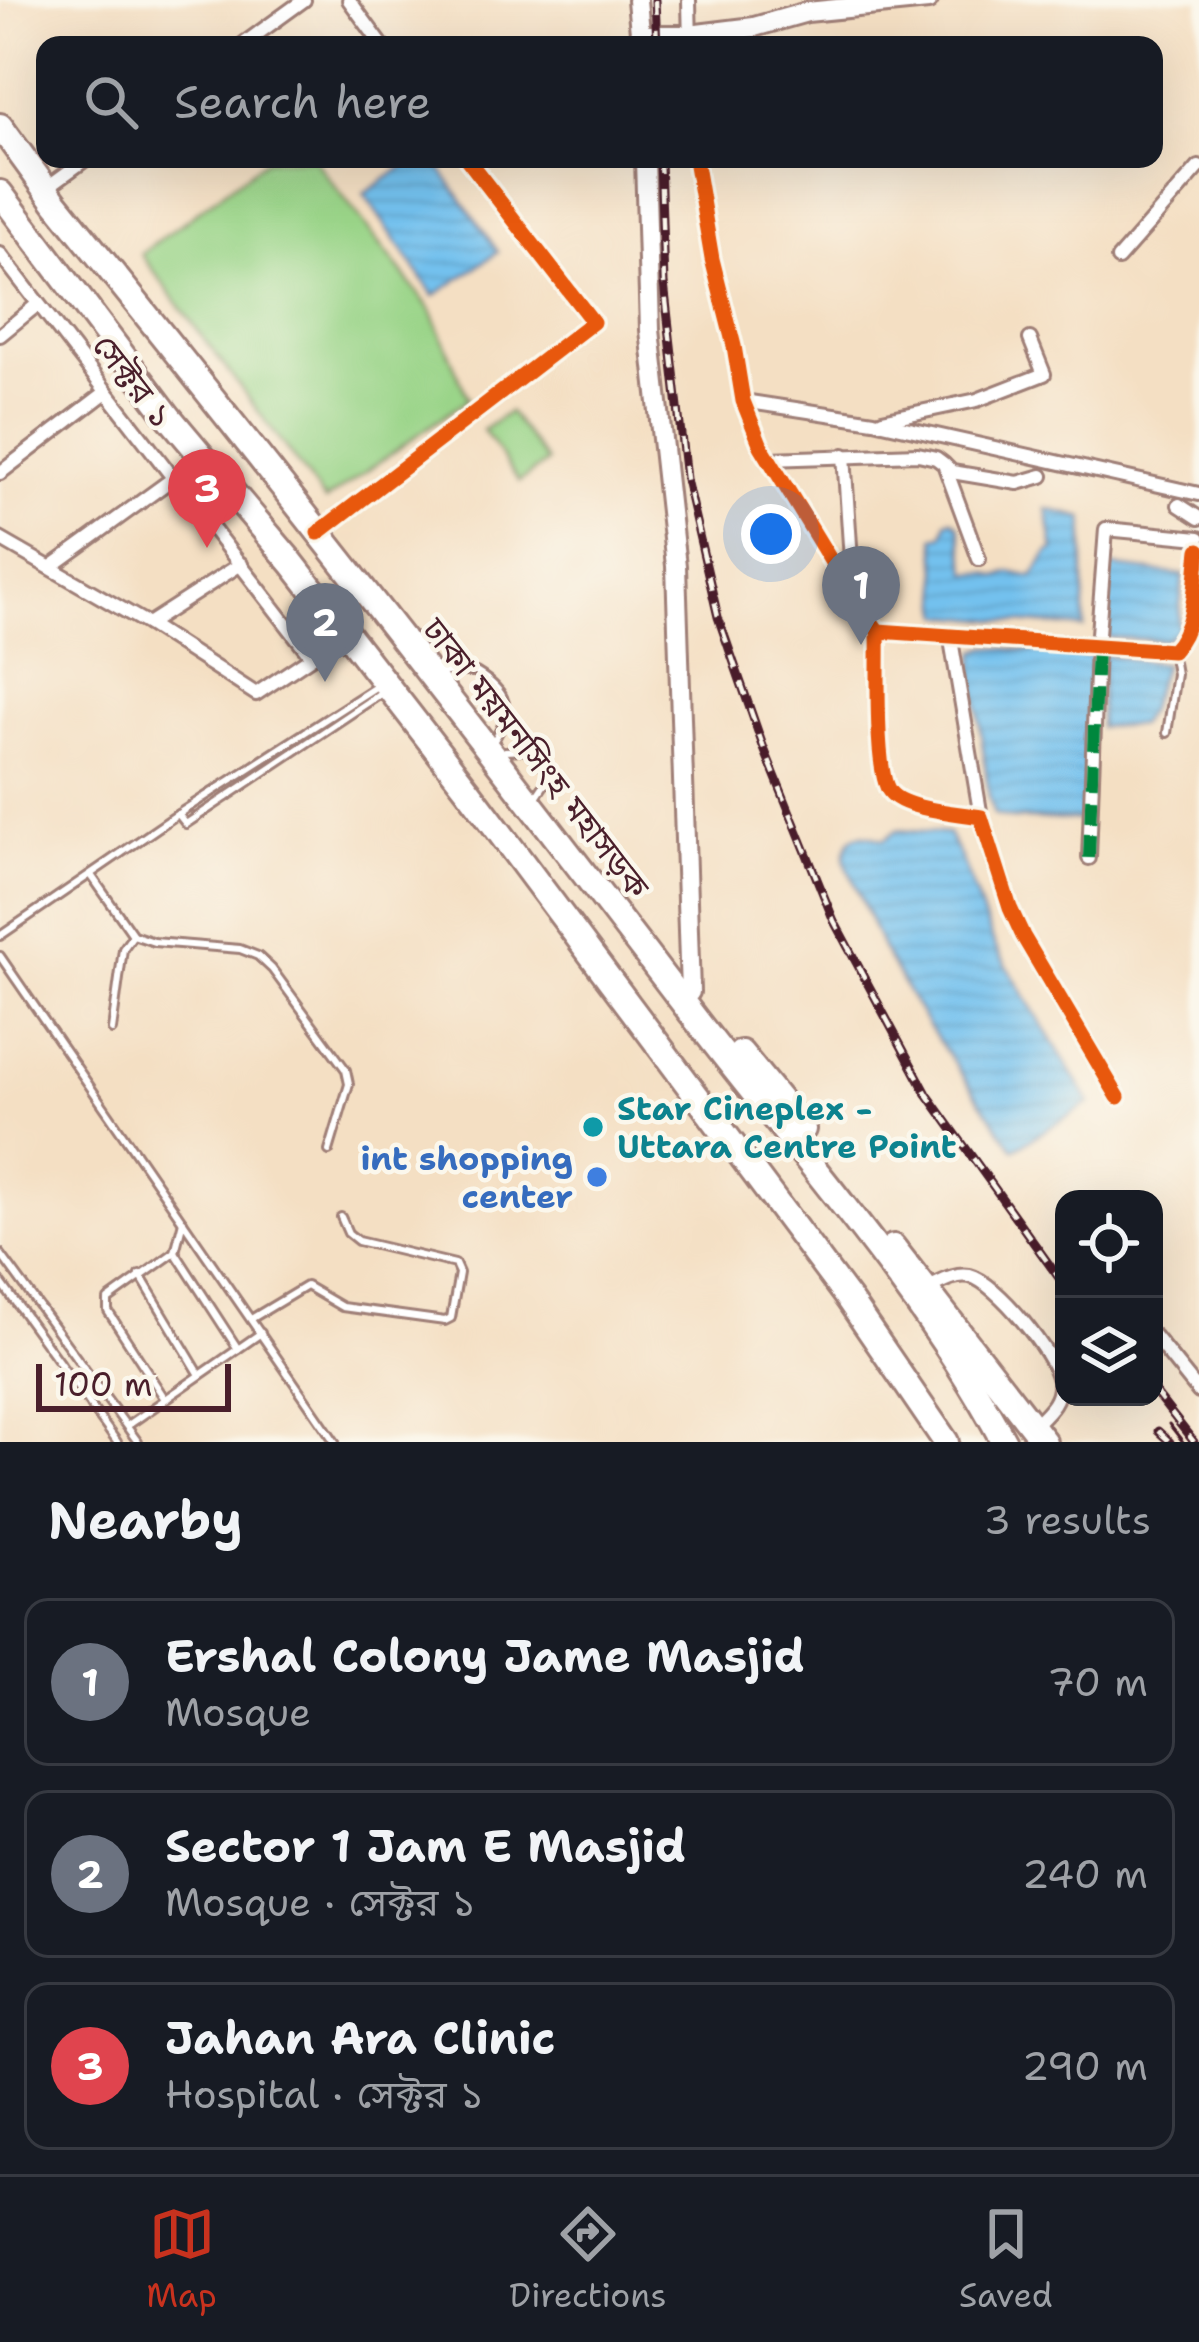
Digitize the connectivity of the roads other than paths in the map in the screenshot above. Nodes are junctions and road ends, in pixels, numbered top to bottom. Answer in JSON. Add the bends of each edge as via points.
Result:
{"nodes":[{"id":1,"x":303,"y":0,"type":"edge"},
{"id":2,"x":349,"y":0,"type":"edge"},
{"id":3,"x":637,"y":0,"type":"edge"},
{"id":4,"x":688,"y":0,"type":"edge"},
{"id":5,"x":928,"y":0,"type":"edge"},
{"id":6,"x":254,"y":36,"type":"edge"},
{"id":7,"x":375,"y":36,"type":"edge"},
{"id":8,"x":641,"y":36,"type":"edge"},
{"id":9,"x":690,"y":36,"type":"edge"},
{"id":10,"x":711,"y":36,"type":"edge"},
{"id":11,"x":0,"y":126,"type":"edge"},
{"id":12,"x":1199,"y":167,"type":"edge"},
{"id":13,"x":73,"y":168,"type":"edge"},
{"id":14,"x":474,"y":168,"type":"edge"},
{"id":15,"x":645,"y":168,"type":"edge"},
{"id":16,"x":697,"y":168,"type":"edge"},
{"id":17,"x":53,"y":183,"type":"dead end"},
{"id":18,"x":0,"y":193,"type":"edge"},
{"id":19,"x":0,"y":254,"type":"edge"},
{"id":20,"x":1118,"y":260,"type":"dead end"},
{"id":21,"x":38,"y":304,"type":"junction"},
{"id":22,"x":0,"y":335,"type":"edge"},
{"id":23,"x":1030,"y":338,"type":"dead end"},
{"id":24,"x":106,"y":392,"type":"junction"},
{"id":25,"x":743,"y":400,"type":"junction"},
{"id":26,"x":874,"y":421,"type":"junction"},
{"id":27,"x":844,"y":455,"type":"junction"},
{"id":28,"x":769,"y":459,"type":"junction"},
{"id":29,"x":944,"y":464,"type":"junction"},
{"id":30,"x":0,"y":473,"type":"edge"},
{"id":31,"x":1042,"y":476,"type":"dead end"},
{"id":32,"x":175,"y":477,"type":"junction"},
{"id":33,"x":1199,"y":494,"type":"edge"},
{"id":34,"x":1180,"y":505,"type":"dead end"},
{"id":35,"x":1199,"y":518,"type":"edge"},
{"id":36,"x":318,"y":533,"type":"junction"},
{"id":37,"x":1199,"y":538,"type":"edge"},
{"id":38,"x":0,"y":539,"type":"edge"},
{"id":39,"x":1199,"y":550,"type":"edge"},
{"id":40,"x":979,"y":559,"type":"dead end"},
{"id":41,"x":241,"y":564,"type":"junction"},
{"id":42,"x":52,"y":567,"type":"junction"},
{"id":43,"x":853,"y":597,"type":"junction"},
{"id":44,"x":148,"y":623,"type":"junction"},
{"id":45,"x":878,"y":631,"type":"junction"},
{"id":46,"x":346,"y":634,"type":"junction"},
{"id":47,"x":950,"y":634,"type":"junction"},
{"id":48,"x":1097,"y":646,"type":"junction"},
{"id":49,"x":1172,"y":651,"type":"junction"},
{"id":50,"x":311,"y":656,"type":"junction"},
{"id":51,"x":430,"y":676,"type":"junction"},
{"id":52,"x":386,"y":685,"type":"junction"},
{"id":53,"x":1167,"y":733,"type":"dead end"},
{"id":54,"x":492,"y":752,"type":"junction"},
{"id":55,"x":981,"y":817,"type":"junction"},
{"id":56,"x":1089,"y":858,"type":"dead end"},
{"id":57,"x":92,"y":875,"type":"junction"},
{"id":58,"x":133,"y":934,"type":"junction"},
{"id":59,"x":0,"y":936,"type":"edge"},
{"id":60,"x":0,"y":956,"type":"edge"},
{"id":61,"x":652,"y":962,"type":"junction"},
{"id":62,"x":690,"y":992,"type":"junction"},
{"id":63,"x":112,"y":1030,"type":"dead end"},
{"id":64,"x":1118,"y":1097,"type":"dead end"},
{"id":65,"x":329,"y":1151,"type":"dead end"},
{"id":66,"x":341,"y":1217,"type":"dead end"},
{"id":67,"x":183,"y":1221,"type":"junction"},
{"id":68,"x":175,"y":1252,"type":"junction"},
{"id":69,"x":0,"y":1253,"type":"edge"},
{"id":70,"x":140,"y":1275,"type":"junction"},
{"id":71,"x":0,"y":1281,"type":"edge"},
{"id":72,"x":926,"y":1289,"type":"junction"},
{"id":73,"x":251,"y":1319,"type":"junction"},
{"id":74,"x":261,"y":1333,"type":"junction"},
{"id":75,"x":1163,"y":1347,"type":"edge"},
{"id":76,"x":238,"y":1349,"type":"junction"},
{"id":77,"x":200,"y":1375,"type":"junction"},
{"id":78,"x":1199,"y":1392,"type":"edge"},
{"id":79,"x":165,"y":1399,"type":"junction"},
{"id":80,"x":127,"y":1426,"type":"junction"},
{"id":81,"x":1038,"y":1434,"type":"edge"},
{"id":82,"x":117,"y":1442,"type":"edge"},
{"id":83,"x":138,"y":1442,"type":"edge"},
{"id":84,"x":335,"y":1442,"type":"edge"},
{"id":85,"x":946,"y":1442,"type":"edge"},
{"id":86,"x":1004,"y":1442,"type":"edge"}],
"edges":[{"from":1,"to":6,"type":"street"},
{"from":2,"to":7,"type":"street"},
{"from":3,"to":8,"type":"street"},
{"from":4,"to":9,"type":"street"},
{"from":5,"to":10,"type":"street","via":[[807,13]]},
{"from":11,"to":36,"type":"highway","name":"ঢাকা ময়মনসিংহ মহাসড়ক"},
{"from":12,"to":20,"type":"street"},
{"from":13,"to":17,"type":"street"},
{"from":14,"to":36,"type":"street","via":[[593,322]]},
{"from":15,"to":62,"type":"street","via":[[650,330],[676,566]]},
{"from":16,"to":25,"type":"street"},
{"from":18,"to":46,"type":"highway"},
{"from":19,"to":21,"type":"street","name":"সেক্টর ১"},
{"from":21,"to":22,"type":"street"},
{"from":21,"to":24,"type":"street","name":"সেক্টর ১"},
{"from":23,"to":26,"type":"street","via":[[1044,374],[964,403]]},
{"from":24,"to":30,"type":"street"},
{"from":24,"to":32,"type":"street","name":"সেক্টর ১"},
{"from":25,"to":26,"type":"street"},
{"from":25,"to":28,"type":"street"},
{"from":26,"to":33,"type":"street"},
{"from":27,"to":28,"type":"street"},
{"from":27,"to":29,"type":"street","via":[[918,454]]},
{"from":27,"to":43,"type":"street"},
{"from":28,"to":43,"type":"street"},
{"from":29,"to":31,"type":"street","via":[[1018,484]]},
{"from":29,"to":40,"type":"street"},
{"from":32,"to":41,"type":"street","name":"সেক্টর ১"},
{"from":32,"to":42,"type":"street"},
{"from":34,"to":35,"type":"street"},
{"from":36,"to":51,"type":"highway","name":"ঢাকা ময়মনসিংহ মহাসড়ক"},
{"from":37,"to":48,"type":"street","via":[[1106,530]]},
{"from":38,"to":42,"type":"street"},
{"from":39,"to":49,"type":"street","via":[[1190,621]]},
{"from":41,"to":44,"type":"street"},
{"from":41,"to":50,"type":"street","name":"সেক্টর ১"},
{"from":42,"to":44,"type":"street"},
{"from":43,"to":45,"type":"street"},
{"from":44,"to":50,"type":"street","via":[[256,694]]},
{"from":45,"to":47,"type":"street"},
{"from":45,"to":55,"type":"street","via":[[881,769],[889,791],[907,803]]},
{"from":46,"to":50,"type":"street"},
{"from":46,"to":52,"type":"highway"},
{"from":47,"to":48,"type":"street"},
{"from":47,"to":55,"type":"street"},
{"from":48,"to":49,"type":"street"},
{"from":48,"to":56,"type":"street"},
{"from":49,"to":53,"type":"lane"},
{"from":51,"to":54,"type":"highway","name":"ঢাকা ময়মনসিংহ মহাসড়ক"},
{"from":51,"to":54,"type":"lane","via":[[476,672],[504,696],[506,718]]},
{"from":52,"to":57,"type":"lane","via":[[186,824],[178,814]]},
{"from":52,"to":85,"type":"highway","via":[[718,1122]]},
{"from":54,"to":61,"type":"highway","name":"ঢাকা ময়মনসিংহ মহাসড়ক"},
{"from":55,"to":64,"type":"street","via":[[1023,936]]},
{"from":57,"to":58,"type":"lane"},
{"from":57,"to":59,"type":"lane"},
{"from":58,"to":63,"type":"lane","via":[[123,949]]},
{"from":58,"to":65,"type":"lane","via":[[239,949],[272,969],[346,1070]]},
{"from":60,"to":67,"type":"lane"},
{"from":61,"to":62,"type":"highway"},
{"from":61,"to":86,"type":"highway","name":"ঢাকা ময়মনসিংহ মহাসড়ক","via":[[866,1234]]},
{"from":62,"to":72,"type":"highway"},
{"from":66,"to":73,"type":"lane","via":[[358,1241],[455,1264],[451,1318],[342,1307],[306,1286]]},
{"from":67,"to":68,"type":"lane"},
{"from":67,"to":73,"type":"lane"},
{"from":68,"to":70,"type":"lane"},
{"from":68,"to":76,"type":"lane"},
{"from":69,"to":80,"type":"lane"},
{"from":70,"to":77,"type":"lane"},
{"from":70,"to":79,"type":"lane","via":[[106,1306]]},
{"from":71,"to":82,"type":"lane"},
{"from":72,"to":81,"type":"highway"},
{"from":72,"to":81,"type":"street","via":[[957,1275],[975,1277],[1052,1358],[1060,1384]]},
{"from":73,"to":74,"type":"lane"},
{"from":74,"to":76,"type":"lane"},
{"from":74,"to":84,"type":"lane"},
{"from":75,"to":78,"type":"street"},
{"from":76,"to":77,"type":"lane"},
{"from":77,"to":79,"type":"lane"},
{"from":79,"to":80,"type":"lane"},
{"from":80,"to":83,"type":"lane"}]}
